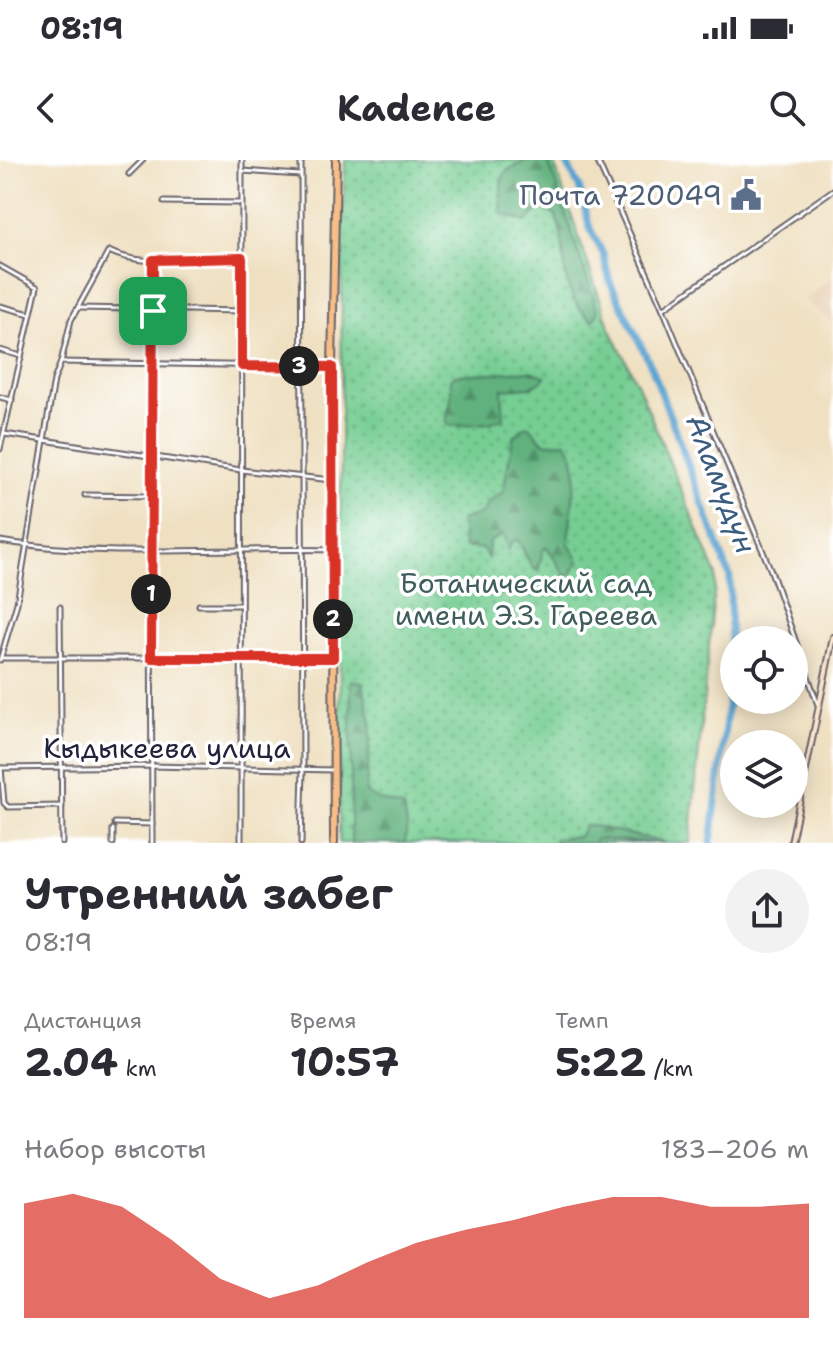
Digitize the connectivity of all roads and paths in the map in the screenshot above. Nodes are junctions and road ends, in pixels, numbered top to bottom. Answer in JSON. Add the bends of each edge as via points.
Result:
{"nodes":[{"id":1,"x":143,"y":160,"type":"edge"},
{"id":2,"x":242,"y":160,"type":"edge"},
{"id":3,"x":301,"y":160,"type":"edge"},
{"id":4,"x":336,"y":160,"type":"edge"},
{"id":5,"x":597,"y":160,"type":"edge"},
{"id":6,"x":242,"y":171,"type":"junction"},
{"id":7,"x":129,"y":174,"type":"dead end"},
{"id":8,"x":300,"y":175,"type":"junction"},
{"id":9,"x":833,"y":190,"type":"edge"},
{"id":10,"x":164,"y":202,"type":"dead end"},
{"id":11,"x":242,"y":203,"type":"junction"},
{"id":12,"x":242,"y":258,"type":"junction"},
{"id":13,"x":153,"y":260,"type":"junction"},
{"id":14,"x":0,"y":266,"type":"edge"},
{"id":15,"x":0,"y":306,"type":"edge"},
{"id":16,"x":78,"y":308,"type":"junction"},
{"id":17,"x":663,"y":309,"type":"junction"},
{"id":18,"x":153,"y":311,"type":"junction"},
{"id":19,"x":242,"y":311,"type":"junction"},
{"id":20,"x":30,"y":314,"type":"junction"},
{"id":21,"x":0,"y":350,"type":"edge"},
{"id":22,"x":21,"y":356,"type":"junction"},
{"id":23,"x":61,"y":362,"type":"junction"},
{"id":24,"x":152,"y":364,"type":"junction"},
{"id":25,"x":242,"y":366,"type":"junction"},
{"id":26,"x":301,"y":366,"type":"junction"},
{"id":27,"x":332,"y":367,"type":"junction"},
{"id":28,"x":0,"y":397,"type":"edge"},
{"id":29,"x":12,"y":400,"type":"junction"},
{"id":30,"x":4,"y":434,"type":"junction"},
{"id":31,"x":45,"y":442,"type":"junction"},
{"id":32,"x":1,"y":443,"type":"edge"},
{"id":33,"x":0,"y":449,"type":"edge"},
{"id":34,"x":152,"y":457,"type":"junction"},
{"id":35,"x":241,"y":470,"type":"junction"},
{"id":36,"x":301,"y":478,"type":"junction"},
{"id":37,"x":332,"y":480,"type":"junction"},
{"id":38,"x":85,"y":495,"type":"dead end"},
{"id":39,"x":152,"y":496,"type":"junction"},
{"id":40,"x":0,"y":541,"type":"edge"},
{"id":41,"x":28,"y":545,"type":"junction"},
{"id":42,"x":302,"y":549,"type":"junction"},
{"id":43,"x":151,"y":550,"type":"junction"},
{"id":44,"x":332,"y":550,"type":"junction"},
{"id":45,"x":240,"y":551,"type":"junction"},
{"id":46,"x":199,"y":605,"type":"dead end"},
{"id":47,"x":240,"y":605,"type":"junction"},
{"id":48,"x":60,"y":607,"type":"dead end"},
{"id":49,"x":833,"y":637,"type":"edge"},
{"id":50,"x":302,"y":657,"type":"junction"},
{"id":51,"x":60,"y":658,"type":"junction"},
{"id":52,"x":151,"y":658,"type":"junction"},
{"id":53,"x":241,"y":658,"type":"junction"},
{"id":54,"x":333,"y":658,"type":"junction"},
{"id":55,"x":0,"y":659,"type":"edge"},
{"id":56,"x":819,"y":707,"type":"junction"},
{"id":57,"x":62,"y":766,"type":"junction"},
{"id":58,"x":151,"y":766,"type":"junction"},
{"id":59,"x":241,"y":767,"type":"junction"},
{"id":60,"x":0,"y":768,"type":"edge"},
{"id":61,"x":303,"y":769,"type":"junction"},
{"id":62,"x":334,"y":770,"type":"junction"},
{"id":63,"x":62,"y":806,"type":"junction"},
{"id":64,"x":115,"y":823,"type":"dead end"},
{"id":65,"x":152,"y":824,"type":"junction"},
{"id":66,"x":113,"y":829,"type":"dead end"},
{"id":67,"x":62,"y":843,"type":"edge"},
{"id":68,"x":113,"y":843,"type":"edge"},
{"id":69,"x":152,"y":843,"type":"edge"},
{"id":70,"x":241,"y":843,"type":"edge"},
{"id":71,"x":301,"y":843,"type":"edge"},
{"id":72,"x":334,"y":843,"type":"edge"},
{"id":73,"x":791,"y":843,"type":"edge"}],
"edges":[{"from":1,"to":7,"type":"street"},
{"from":2,"to":6,"type":"street"},
{"from":3,"to":8,"type":"street"},
{"from":4,"to":27,"type":"main road"},
{"from":5,"to":17,"type":"street"},
{"from":6,"to":8,"type":"street"},
{"from":6,"to":11,"type":"street"},
{"from":8,"to":26,"type":"street"},
{"from":9,"to":17,"type":"street"},
{"from":10,"to":11,"type":"street"},
{"from":11,"to":12,"type":"street"},
{"from":12,"to":13,"type":"street"},
{"from":12,"to":19,"type":"street"},
{"from":13,"to":16,"type":"street","via":[[121,258],[109,251]]},
{"from":13,"to":18,"type":"street"},
{"from":14,"to":20,"type":"street","via":[[37,287]]},
{"from":15,"to":20,"type":"street"},
{"from":16,"to":18,"type":"street"},
{"from":16,"to":23,"type":"street"},
{"from":17,"to":56,"type":"street","via":[[771,571]]},
{"from":18,"to":19,"type":"street"},
{"from":18,"to":24,"type":"street"},
{"from":19,"to":25,"type":"street"},
{"from":20,"to":22,"type":"street"},
{"from":21,"to":22,"type":"street"},
{"from":22,"to":29,"type":"street"},
{"from":23,"to":24,"type":"street"},
{"from":23,"to":31,"type":"street"},
{"from":24,"to":25,"type":"street"},
{"from":24,"to":34,"type":"street"},
{"from":25,"to":26,"type":"street"},
{"from":25,"to":35,"type":"street"},
{"from":26,"to":27,"type":"street"},
{"from":26,"to":36,"type":"street"},
{"from":27,"to":37,"type":"main road"},
{"from":28,"to":29,"type":"street"},
{"from":29,"to":30,"type":"street"},
{"from":30,"to":31,"type":"street"},
{"from":30,"to":32,"type":"street"},
{"from":31,"to":34,"type":"street"},
{"from":31,"to":41,"type":"street"},
{"from":32,"to":33,"type":"street"},
{"from":34,"to":35,"type":"street"},
{"from":34,"to":39,"type":"street"},
{"from":35,"to":36,"type":"street"},
{"from":35,"to":45,"type":"street"},
{"from":36,"to":37,"type":"street"},
{"from":36,"to":42,"type":"street"},
{"from":37,"to":44,"type":"main road"},
{"from":38,"to":39,"type":"street"},
{"from":39,"to":43,"type":"street"},
{"from":40,"to":41,"type":"street"},
{"from":41,"to":43,"type":"street"},
{"from":41,"to":55,"type":"street"},
{"from":42,"to":44,"type":"street"},
{"from":42,"to":45,"type":"street"},
{"from":42,"to":50,"type":"street"},
{"from":43,"to":45,"type":"street"},
{"from":43,"to":52,"type":"street"},
{"from":44,"to":54,"type":"main road"},
{"from":45,"to":47,"type":"street"},
{"from":46,"to":47,"type":"street"},
{"from":47,"to":53,"type":"street"},
{"from":48,"to":51,"type":"street"},
{"from":49,"to":56,"type":"main road"},
{"from":50,"to":53,"type":"street"},
{"from":50,"to":54,"type":"street"},
{"from":50,"to":61,"type":"street"},
{"from":51,"to":52,"type":"street"},
{"from":51,"to":55,"type":"street"},
{"from":51,"to":57,"type":"street"},
{"from":52,"to":53,"type":"street"},
{"from":52,"to":58,"type":"street"},
{"from":53,"to":59,"type":"street"},
{"from":54,"to":62,"type":"main road"},
{"from":56,"to":73,"type":"main road"},
{"from":57,"to":58,"type":"street","name":"Кыдыкеева улица"},
{"from":57,"to":60,"type":"street","name":"Кыдыкеева улица"},
{"from":57,"to":63,"type":"street"},
{"from":58,"to":59,"type":"street","name":"Кыдыкеева улица"},
{"from":58,"to":65,"type":"street"},
{"from":59,"to":61,"type":"street","name":"Кыдыкеева улица"},
{"from":59,"to":70,"type":"street"},
{"from":60,"to":63,"type":"street","via":[[8,807]]},
{"from":61,"to":62,"type":"street","name":"Кыдыкеева улица"},
{"from":61,"to":71,"type":"street"},
{"from":62,"to":72,"type":"main road"},
{"from":63,"to":67,"type":"street"},
{"from":64,"to":65,"type":"street"},
{"from":65,"to":69,"type":"street"},
{"from":66,"to":68,"type":"street"}]}
